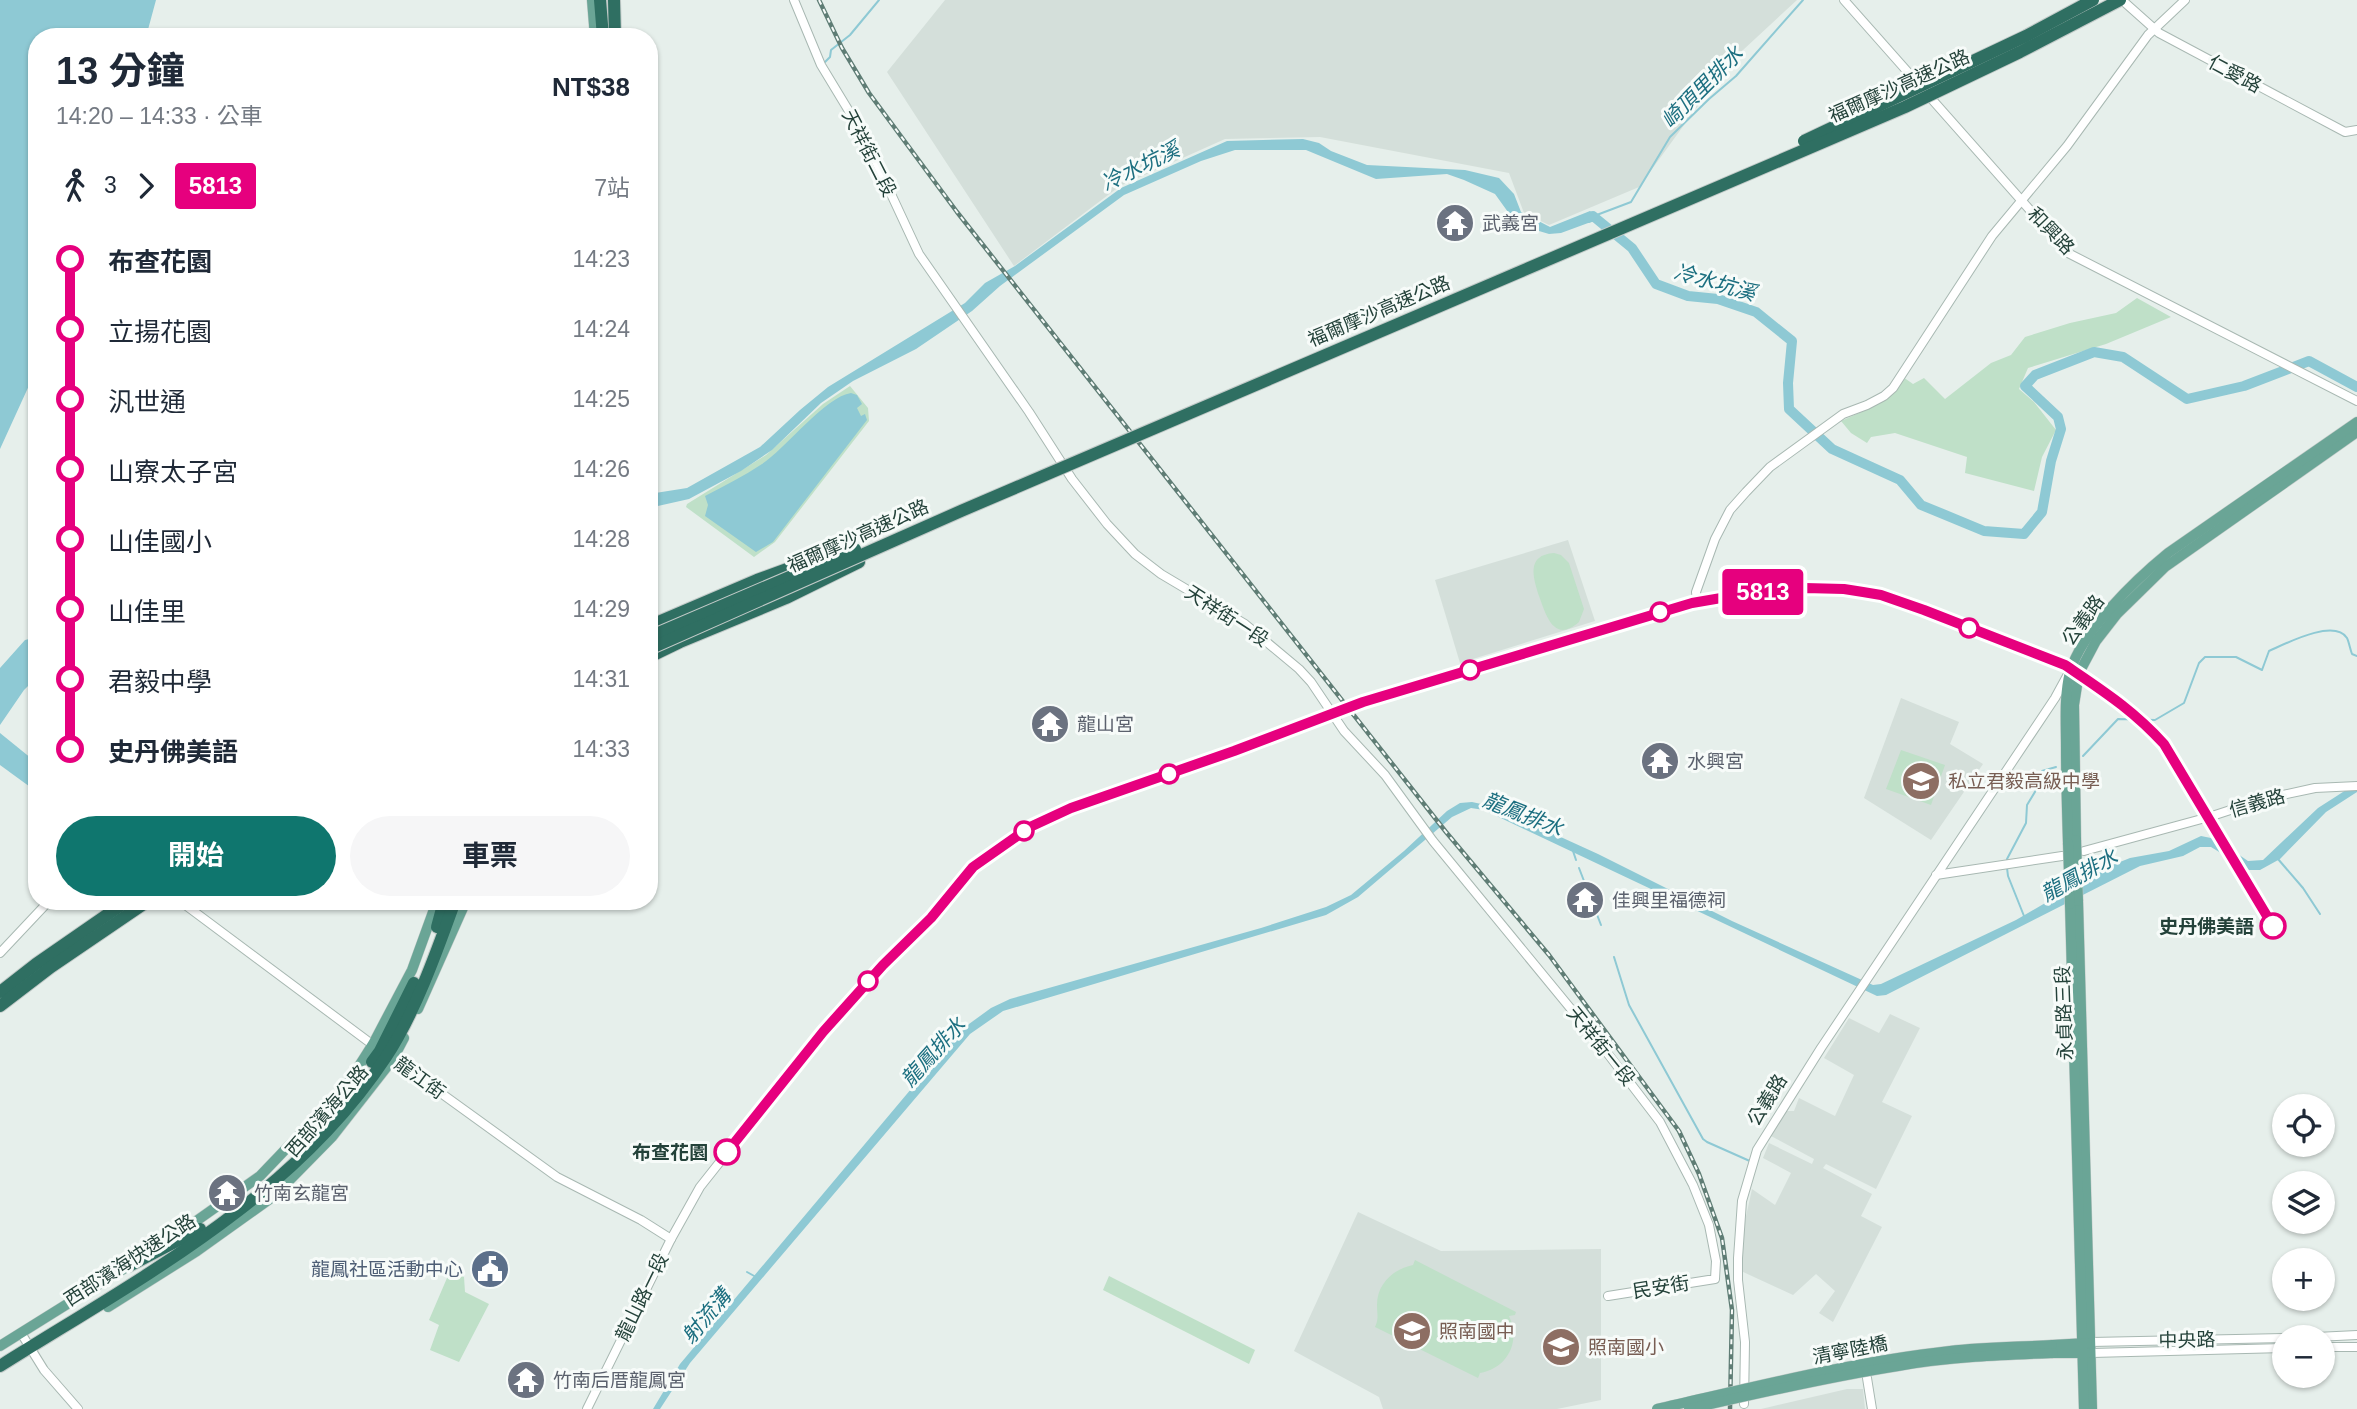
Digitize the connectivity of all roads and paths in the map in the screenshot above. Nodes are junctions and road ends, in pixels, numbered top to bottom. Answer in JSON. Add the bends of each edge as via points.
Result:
{"nodes":[{"id":1,"x":595,"y":0,"type":"edge"},
{"id":2,"x":608,"y":0,"type":"edge"},
{"id":3,"x":615,"y":0,"type":"edge"},
{"id":4,"x":794,"y":0,"type":"edge"},
{"id":5,"x":1844,"y":0,"type":"edge"},
{"id":6,"x":2093,"y":0,"type":"edge"},
{"id":7,"x":2121,"y":0,"type":"edge"},
{"id":8,"x":2185,"y":0,"type":"edge"},
{"id":9,"x":597,"y":28,"type":"edge"},
{"id":10,"x":613,"y":28,"type":"edge"},
{"id":11,"x":614,"y":28,"type":"edge"},
{"id":12,"x":2154,"y":29,"type":"junction"},
{"id":13,"x":2357,"y":130,"type":"edge"},
{"id":14,"x":2022,"y":201,"type":"junction"},
{"id":15,"x":2357,"y":401,"type":"edge"},
{"id":16,"x":2357,"y":422,"type":"edge"},
{"id":17,"x":2357,"y":432,"type":"edge"},
{"id":18,"x":1049,"y":445,"type":"joint"},
{"id":19,"x":961,"y":511,"type":"junction"},
{"id":20,"x":2228,"y":518,"type":"junction"},
{"id":21,"x":840,"y":555,"type":"junction"},
{"id":22,"x":658,"y":622,"type":"edge"},
{"id":23,"x":658,"y":633,"type":"edge"},
{"id":24,"x":658,"y":645,"type":"edge"},
{"id":25,"x":658,"y":653,"type":"edge"},
{"id":26,"x":2075,"y":671,"type":"junction"},
{"id":27,"x":2354,"y":786,"type":"edge"},
{"id":28,"x":2084,"y":851,"type":"dead end"},
{"id":29,"x":2062,"y":856,"type":"dead end"},
{"id":30,"x":1936,"y":875,"type":"junction"},
{"id":31,"x":40,"y":910,"type":"edge"},
{"id":32,"x":120,"y":910,"type":"edge"},
{"id":33,"x":121,"y":910,"type":"edge"},
{"id":34,"x":192,"y":910,"type":"edge"},
{"id":35,"x":438,"y":910,"type":"edge"},
{"id":36,"x":442,"y":910,"type":"edge"},
{"id":37,"x":450,"y":910,"type":"edge"},
{"id":38,"x":462,"y":910,"type":"edge"},
{"id":39,"x":437,"y":927,"type":"junction"},
{"id":40,"x":0,"y":951,"type":"edge"},
{"id":41,"x":0,"y":992,"type":"edge"},
{"id":42,"x":0,"y":1006,"type":"edge"},
{"id":43,"x":383,"y":1052,"type":"junction"},
{"id":44,"x":262,"y":1193,"type":"junction"},
{"id":45,"x":229,"y":1228,"type":"junction"},
{"id":46,"x":200,"y":1229,"type":"junction"},
{"id":47,"x":671,"y":1239,"type":"junction"},
{"id":48,"x":129,"y":1266,"type":"junction"},
{"id":49,"x":1715,"y":1279,"type":"joint"},
{"id":50,"x":1608,"y":1296,"type":"dead end"},
{"id":51,"x":2357,"y":1335,"type":"edge"},
{"id":52,"x":2335,"y":1336,"type":"edge"},
{"id":53,"x":2272,"y":1339,"type":"edge"},
{"id":54,"x":27,"y":1343,"type":"junction"},
{"id":55,"x":0,"y":1346,"type":"edge"},
{"id":56,"x":2357,"y":1347,"type":"edge"},
{"id":57,"x":2087,"y":1348,"type":"junction"},
{"id":58,"x":2272,"y":1348,"type":"edge"},
{"id":59,"x":2335,"y":1348,"type":"edge"},
{"id":60,"x":2052,"y":1349,"type":"junction"},
{"id":61,"x":0,"y":1356,"type":"edge"},
{"id":62,"x":0,"y":1366,"type":"edge"},
{"id":63,"x":0,"y":1373,"type":"edge"},
{"id":64,"x":1867,"y":1378,"type":"dead end"},
{"id":65,"x":1744,"y":1404,"type":"dead end"},
{"id":66,"x":79,"y":1409,"type":"edge"},
{"id":67,"x":587,"y":1409,"type":"edge"},
{"id":68,"x":1657,"y":1409,"type":"edge"},
{"id":69,"x":1689,"y":1409,"type":"edge"},
{"id":70,"x":1872,"y":1409,"type":"edge"},
{"id":71,"x":2084,"y":1409,"type":"edge"},
{"id":72,"x":2092,"y":1409,"type":"edge"}],
"edges":[{"from":1,"to":9,"type":"highway"},
{"from":2,"to":10,"type":"highway"},
{"from":3,"to":11,"type":"highway"},
{"from":4,"to":18,"type":"street","name":"天祥街二段","via":[[821,65],[873,153],[915,245]]},
{"from":5,"to":14,"type":"street","name":"和興路"},
{"from":6,"to":21,"type":"highway","name":"福爾摩沙高速公路","bridge":true,"via":[[1900,98],[1758,162]]},
{"from":7,"to":12,"type":"street","name":"仁愛路"},
{"from":7,"to":19,"type":"highway","name":"福爾摩沙高速公路","bridge":true,"via":[[1905,107]]},
{"from":8,"to":12,"type":"street"},
{"from":12,"to":13,"type":"street","name":"仁愛路","via":[[2345,132]]},
{"from":12,"to":14,"type":"street"},
{"from":14,"to":15,"type":"street","name":"和興路","via":[[2057,243],[2080,261]]},
{"from":14,"to":47,"type":"street","name":"龍山路一段","bridge":true,"via":[[1977,257],[1893,388],[1843,414],[1770,467],[1730,510],[1704,565],[1697,601],[1363,702],[1071,808],[1016,835],[973,867],[807,1052],[700,1187]]},
{"from":16,"to":20,"type":"main road","name":"公義路"},
{"from":17,"to":20,"type":"main road","name":"公義路"},
{"from":18,"to":49,"type":"street","name":"天祥街一段","via":[[1135,554],[1245,624],[1299,668],[1344,731],[1385,775],[1433,841],[1614,1061],[1660,1122],[1693,1185],[1709,1225]]},
{"from":19,"to":24,"type":"highway","name":"福爾摩沙高速公路","bridge":true},
{"from":19,"to":25,"type":"highway","bridge":true,"via":[[786,598]]},
{"from":20,"to":26,"type":"main road","name":"公義路","via":[[2151,567],[2102,617]]},
{"from":21,"to":22,"type":"highway","via":[[782,571]]},
{"from":21,"to":23,"type":"highway","name":"福爾摩沙高速公路","bridge":true},
{"from":26,"to":30,"type":"street","name":"公義路"},
{"from":26,"to":57,"type":"main road","name":"永貞路三段","bridge":true,"via":[[2066,703]]},
{"from":27,"to":28,"type":"street","name":"信義路","via":[[2315,788],[2264,799]]},
{"from":29,"to":30,"type":"street"},
{"from":30,"to":65,"type":"street","name":"公義路","via":[[1774,1120],[1751,1167],[1742,1201],[1738,1280],[1745,1342]]},
{"from":31,"to":40,"type":"street"},
{"from":32,"to":41,"type":"highway"},
{"from":33,"to":42,"type":"highway"},
{"from":34,"to":43,"type":"street","name":"龍江街"},
{"from":35,"to":39,"type":"highway"},
{"from":36,"to":39,"type":"highway","name":"西部濱海快速公路"},
{"from":37,"to":39,"type":"highway","name":"西部濱海快速公路"},
{"from":38,"to":43,"type":"main road","name":"西部濱海公路","via":[[426,995]]},
{"from":39,"to":43,"type":"main road","name":"西部濱海公路","via":[[412,970]]},
{"from":39,"to":43,"type":"highway","name":"西部濱海快速公路","via":[[410,1010]]},
{"from":43,"to":44,"type":"highway","name":"西部濱海快速公路","via":[[345,1112]]},
{"from":43,"to":45,"type":"main road","name":"西部濱海公路","via":[[328,1142],[274,1196]]},
{"from":43,"to":46,"type":"highway","name":"西部濱海快速公路","via":[[290,1158]]},
{"from":43,"to":47,"type":"street","name":"龍江街","via":[[557,1177]]},
{"from":43,"to":48,"type":"main road","name":"西部濱海公路","via":[[260,1176]]},
{"from":44,"to":45,"type":"highway"},
{"from":44,"to":54,"type":"highway","name":"西部濱海快速公路","via":[[205,1235]]},
{"from":45,"to":54,"type":"main road","name":"西部濱海公路","via":[[129,1294]]},
{"from":46,"to":48,"type":"highway"},
{"from":46,"to":54,"type":"highway","name":"西部濱海快速公路"},
{"from":47,"to":67,"type":"street","name":"龍山路一段"},
{"from":48,"to":54,"type":"main road","name":"西部濱海公路"},
{"from":49,"to":50,"type":"street","name":"民安街"},
{"from":51,"to":52,"type":"street"},
{"from":53,"to":57,"type":"street","name":"中央路"},
{"from":54,"to":55,"type":"main road","name":"西部濱海公路"},
{"from":54,"to":61,"type":"highway","name":"西部濱海快速公路"},
{"from":54,"to":62,"type":"highway","name":"西部濱海快速公路"},
{"from":54,"to":63,"type":"main road","name":"西部濱海公路"},
{"from":54,"to":66,"type":"street"},
{"from":56,"to":59,"type":"street"},
{"from":57,"to":58,"type":"street","name":"中央路"},
{"from":57,"to":60,"type":"main road"},
{"from":57,"to":71,"type":"main road"},
{"from":57,"to":72,"type":"main road"},
{"from":60,"to":68,"type":"main road","name":"清寧陸橋","bridge":true,"via":[[1952,1351],[1897,1359]]},
{"from":60,"to":69,"type":"main road","name":"清寧陸橋","bridge":true,"via":[[1900,1365]]},
{"from":64,"to":70,"type":"street"}]}
